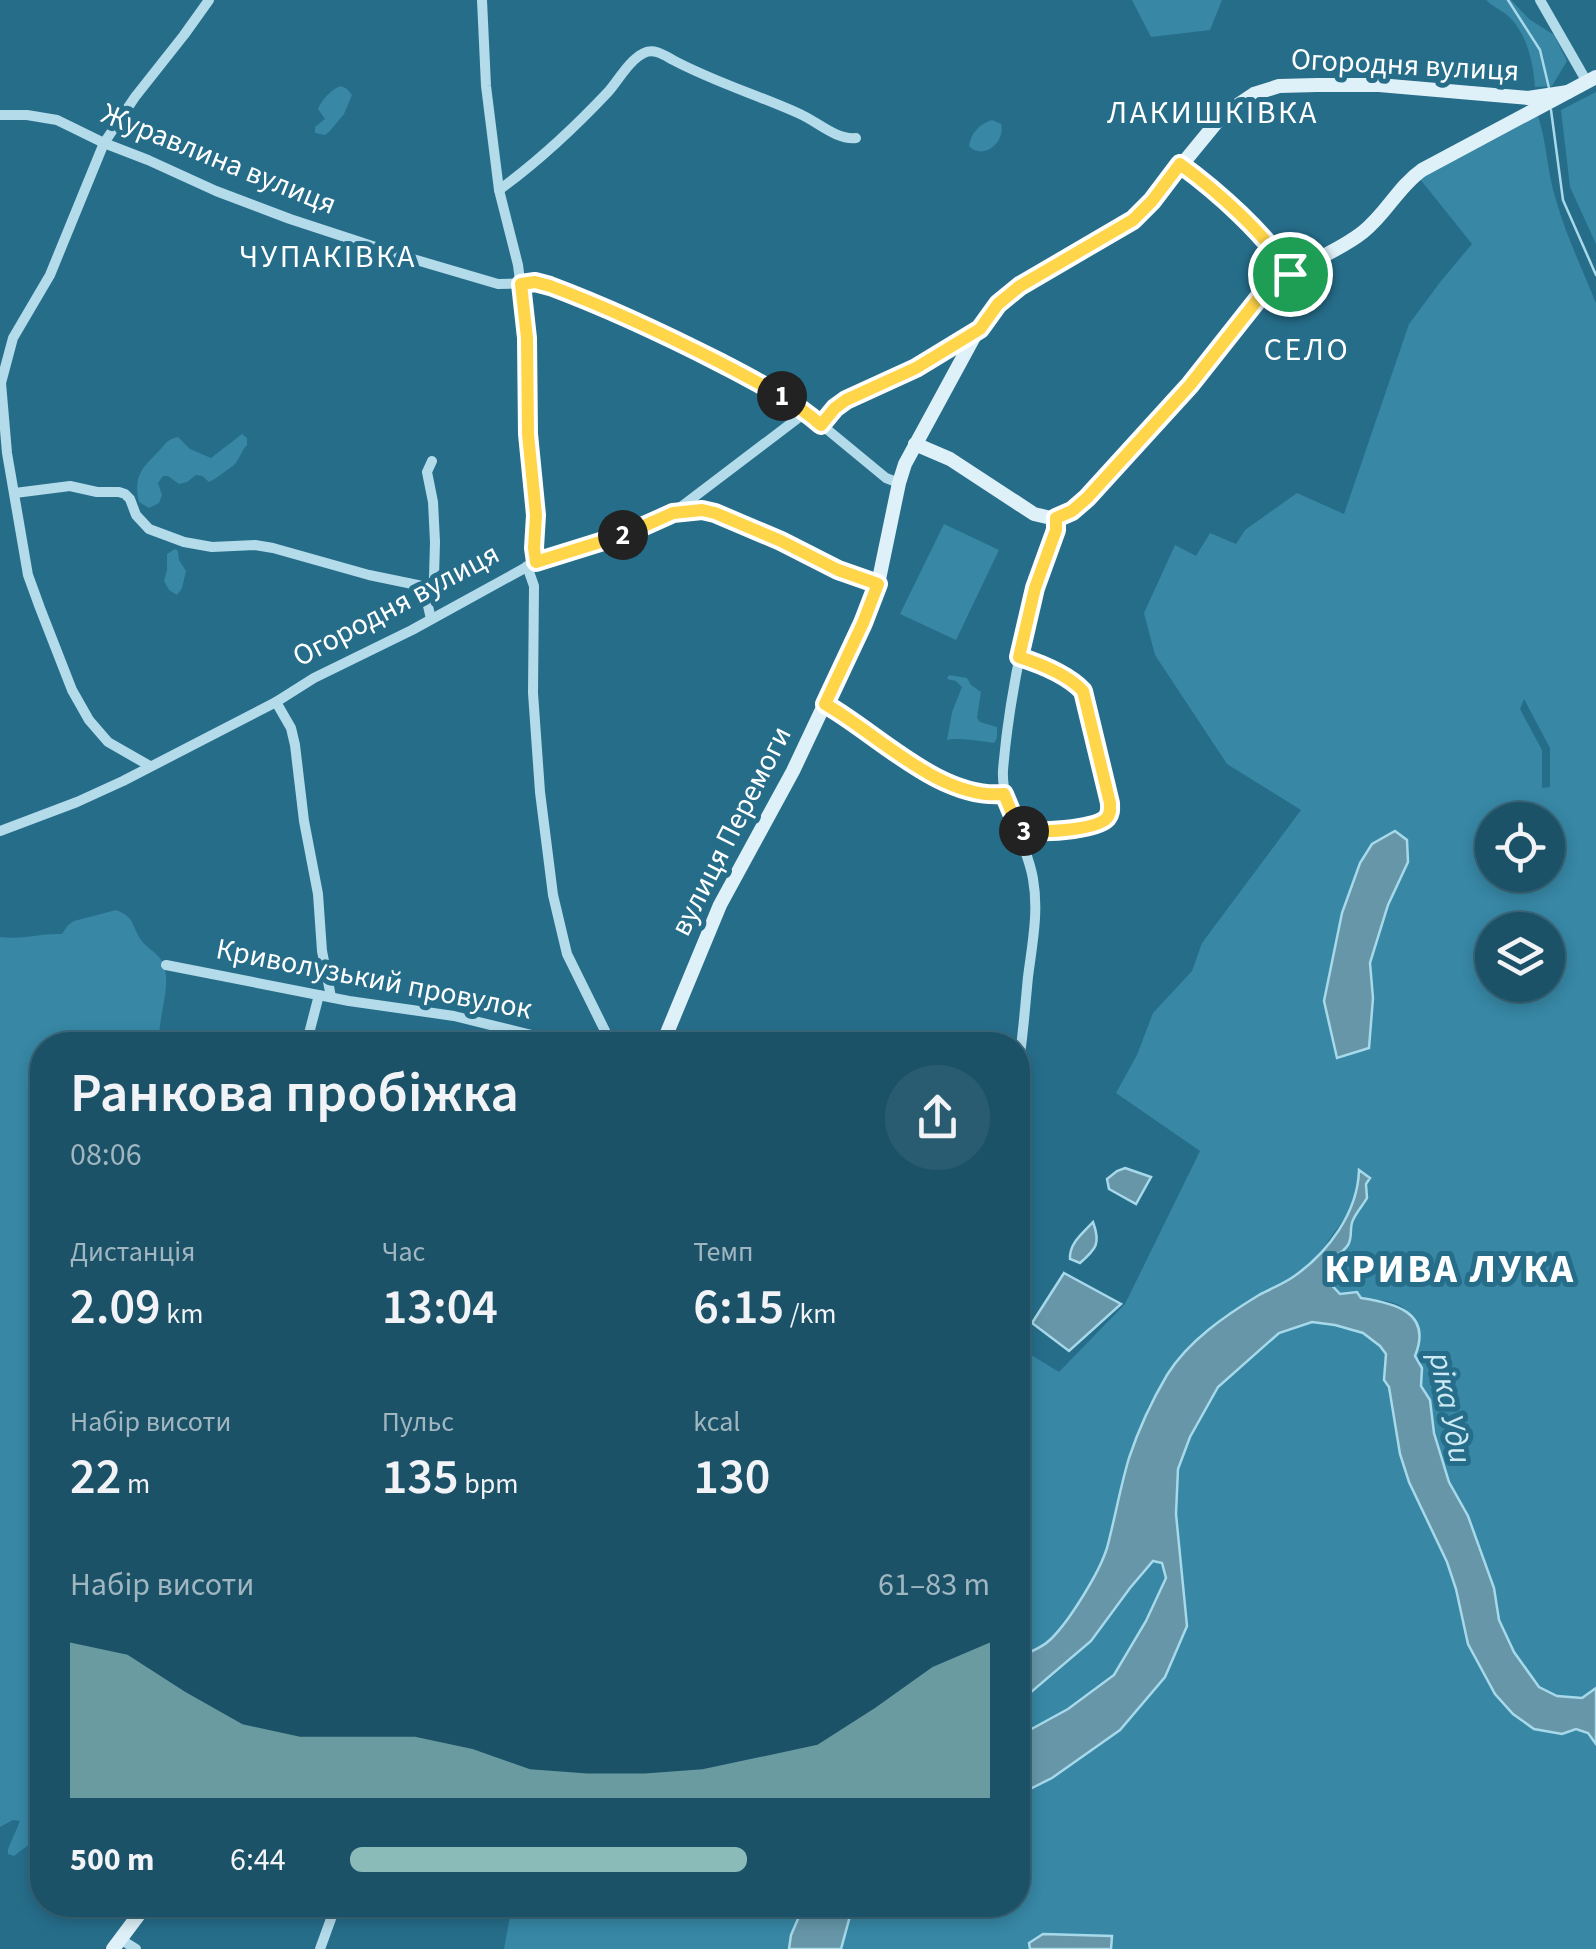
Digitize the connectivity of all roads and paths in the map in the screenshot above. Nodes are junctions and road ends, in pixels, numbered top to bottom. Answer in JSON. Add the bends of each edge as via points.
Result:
{"nodes":[{"id":1,"x":209,"y":0,"type":"edge"},
{"id":2,"x":482,"y":0,"type":"edge"},
{"id":3,"x":1540,"y":0,"type":"edge"},
{"id":4,"x":1591,"y":79,"type":"edge"},
{"id":5,"x":1568,"y":92,"type":"junction"},
{"id":6,"x":0,"y":115,"type":"edge"},
{"id":7,"x":856,"y":138,"type":"dead end"},
{"id":8,"x":104,"y":143,"type":"junction"},
{"id":9,"x":1180,"y":164,"type":"junction"},
{"id":10,"x":499,"y":190,"type":"junction"},
{"id":11,"x":1290,"y":274,"type":"junction"},
{"id":12,"x":521,"y":284,"type":"junction"},
{"id":13,"x":980,"y":329,"type":"junction"},
{"id":14,"x":806,"y":412,"type":"junction"},
{"id":15,"x":821,"y":425,"type":"junction"},
{"id":16,"x":916,"y":444,"type":"junction"},
{"id":17,"x":432,"y":461,"type":"dead end"},
{"id":18,"x":898,"y":483,"type":"junction"},
{"id":19,"x":15,"y":493,"type":"junction"},
{"id":20,"x":673,"y":513,"type":"junction"},
{"id":21,"x":1056,"y":518,"type":"junction"},
{"id":22,"x":532,"y":564,"type":"junction"},
{"id":23,"x":878,"y":584,"type":"junction"},
{"id":24,"x":432,"y":588,"type":"junction"},
{"id":25,"x":432,"y":619,"type":"junction"},
{"id":26,"x":1019,"y":657,"type":"junction"},
{"id":27,"x":276,"y":702,"type":"junction"},
{"id":28,"x":825,"y":704,"type":"junction"},
{"id":29,"x":150,"y":766,"type":"junction"},
{"id":30,"x":1004,"y":794,"type":"junction"},
{"id":31,"x":1019,"y":830,"type":"junction"},
{"id":32,"x":0,"y":832,"type":"edge"},
{"id":33,"x":166,"y":966,"type":"dead end"},
{"id":34,"x":325,"y":996,"type":"junction"},
{"id":35,"x":311,"y":1032,"type":"edge"},
{"id":36,"x":519,"y":1032,"type":"edge"},
{"id":37,"x":606,"y":1032,"type":"edge"},
{"id":38,"x":667,"y":1032,"type":"edge"},
{"id":39,"x":1022,"y":1032,"type":"edge"},
{"id":40,"x":137,"y":1917,"type":"edge"},
{"id":41,"x":332,"y":1917,"type":"edge"},
{"id":42,"x":116,"y":1944,"type":"edge"},
{"id":43,"x":136,"y":1949,"type":"edge"},
{"id":44,"x":320,"y":1949,"type":"edge"}],
"edges":[{"from":1,"to":8,"type":"street"},
{"from":2,"to":10,"type":"street"},
{"from":3,"to":4,"type":"street"},
{"from":4,"to":5,"type":"street"},
{"from":5,"to":9,"type":"street","name":"Огородня вулиця","via":[[1528,98],[1379,86],[1273,87],[1230,110]]},
{"from":5,"to":11,"type":"street","via":[[1429,165],[1360,234]]},
{"from":6,"to":8,"type":"street","name":"Журавлина вулиця","via":[[56,120]]},
{"from":7,"to":10,"type":"street","via":[[646,52]]},
{"from":8,"to":12,"type":"street","name":"Журавлина вулиця","via":[[290,219],[481,280]]},
{"from":8,"to":19,"type":"street","via":[[50,275],[13,338],[2,376]]},
{"from":9,"to":11,"type":"street","via":[[1237,212]]},
{"from":9,"to":13,"type":"street","name":"Огородня вулиця","via":[[1133,220],[1020,286]]},
{"from":10,"to":12,"type":"street"},
{"from":11,"to":21,"type":"street","via":[[1262,294],[1094,491]]},
{"from":12,"to":14,"type":"street","name":"Журавлина вулиця","via":[[544,284],[627,318]]},
{"from":12,"to":22,"type":"street","via":[[536,515]]},
{"from":13,"to":15,"type":"street","name":"Огородня вулиця","via":[[846,400]]},
{"from":13,"to":16,"type":"street","name":"вулиця Перемоги"},
{"from":14,"to":15,"type":"street","name":"Журавлина вулиця"},
{"from":14,"to":20,"type":"street","name":"Огородня вулиця"},
{"from":15,"to":18,"type":"street","name":"Журавлина вулиця"},
{"from":16,"to":18,"type":"street","name":"вулиця Перемоги"},
{"from":16,"to":21,"type":"street","via":[[1024,509]]},
{"from":17,"to":24,"type":"street"},
{"from":18,"to":23,"type":"street","name":"вулиця Перемоги"},
{"from":19,"to":24,"type":"street","via":[[70,486],[119,492],[149,529],[184,542],[273,548]]},
{"from":19,"to":29,"type":"street","via":[[28,575],[72,690],[98,733]]},
{"from":20,"to":22,"type":"street","name":"Огородня вулиця"},
{"from":20,"to":23,"type":"street","via":[[715,513]]},
{"from":21,"to":26,"type":"street"},
{"from":22,"to":25,"type":"street","name":"Огородня вулиця"},
{"from":22,"to":37,"type":"street","via":[[533,693],[553,895],[567,954]]},
{"from":23,"to":28,"type":"street","name":"вулиця Перемоги"},
{"from":24,"to":25,"type":"street"},
{"from":25,"to":27,"type":"street","name":"Огородня вулиця"},
{"from":26,"to":30,"type":"street"},
{"from":26,"to":31,"type":"street","via":[[1083,691],[1110,808],[1109,816],[1089,825]]},
{"from":27,"to":29,"type":"street","name":"Огородня вулиця"},
{"from":27,"to":34,"type":"street","via":[[295,745],[318,894]]},
{"from":28,"to":30,"type":"street","via":[[939,778],[981,795]]},
{"from":28,"to":38,"type":"street","name":"вулиця Перемоги","via":[[720,905]]},
{"from":29,"to":32,"type":"street","name":"Огородня вулиця"},
{"from":30,"to":31,"type":"street"},
{"from":31,"to":39,"type":"street","via":[[1036,910]]},
{"from":33,"to":34,"type":"street","name":"Криволузький провулок"},
{"from":34,"to":35,"type":"street"},
{"from":34,"to":36,"type":"street","name":"Криволузький провулок"},
{"from":40,"to":42,"type":"street"},
{"from":41,"to":44,"type":"street"},
{"from":42,"to":43,"type":"street"}]}
